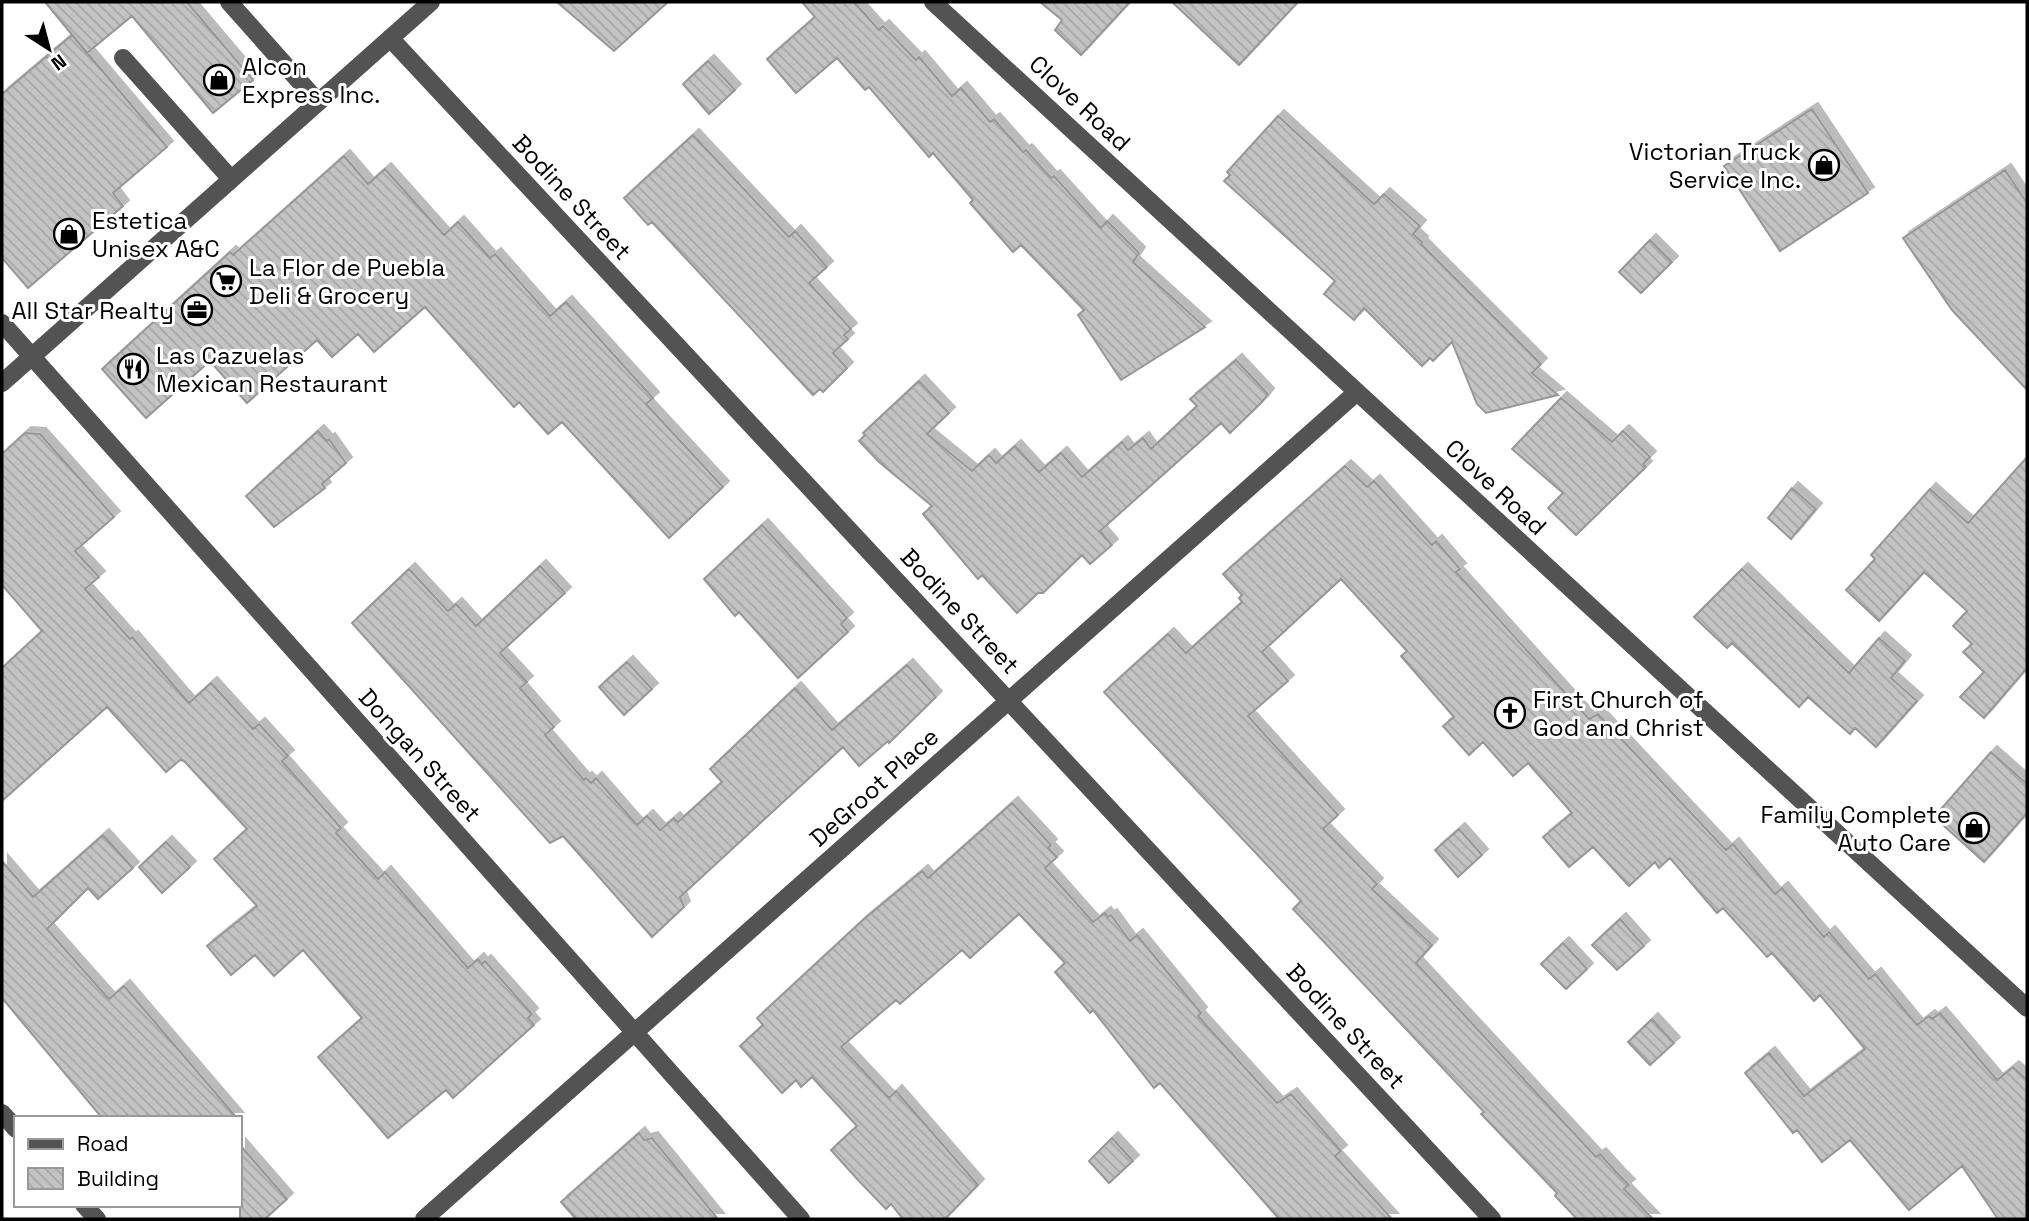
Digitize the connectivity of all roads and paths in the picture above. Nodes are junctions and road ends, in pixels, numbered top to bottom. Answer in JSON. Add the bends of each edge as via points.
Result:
{"nodes":[{"id":1,"x":229,"y":2,"type":"edge"},
{"id":2,"x":431,"y":2,"type":"edge"},
{"id":3,"x":933,"y":2,"type":"edge"},
{"id":4,"x":390,"y":38,"type":"junction"},
{"id":5,"x":123,"y":58,"type":"dead end"},
{"id":6,"x":317,"y":102,"type":"junction"},
{"id":7,"x":231,"y":179,"type":"junction"},
{"id":8,"x":2,"y":323,"type":"edge"},
{"id":9,"x":32,"y":356,"type":"junction"},
{"id":10,"x":2,"y":383,"type":"edge"},
{"id":11,"x":1357,"y":392,"type":"junction"},
{"id":12,"x":1010,"y":699,"type":"junction"},
{"id":13,"x":2027,"y":1008,"type":"edge"},
{"id":14,"x":635,"y":1033,"type":"junction"},
{"id":15,"x":2,"y":1113,"type":"edge"},
{"id":16,"x":14,"y":1127,"type":"edge"},
{"id":17,"x":424,"y":1219,"type":"edge"},
{"id":18,"x":801,"y":1219,"type":"edge"},
{"id":19,"x":1492,"y":1219,"type":"edge"}],
"edges":[{"from":1,"to":6,"type":"street"},
{"from":2,"to":4,"type":"street"},
{"from":3,"to":11,"type":"street","name":"Clove Road"},
{"from":4,"to":6,"type":"street"},
{"from":4,"to":12,"type":"street","name":"Bodine Street"},
{"from":5,"to":7,"type":"street"},
{"from":6,"to":7,"type":"street"},
{"from":7,"to":9,"type":"street"},
{"from":8,"to":9,"type":"street","name":"Dongan Street"},
{"from":9,"to":10,"type":"street"},
{"from":9,"to":14,"type":"street","name":"Dongan Street"},
{"from":11,"to":12,"type":"street","name":"DeGroot Place"},
{"from":11,"to":13,"type":"street","name":"Clove Road"},
{"from":12,"to":14,"type":"street","name":"DeGroot Place"},
{"from":12,"to":19,"type":"street","name":"Bodine Street"},
{"from":14,"to":17,"type":"street","name":"DeGroot Place"},
{"from":14,"to":18,"type":"street","name":"Dongan Street"},
{"from":15,"to":16,"type":"street"}]}
